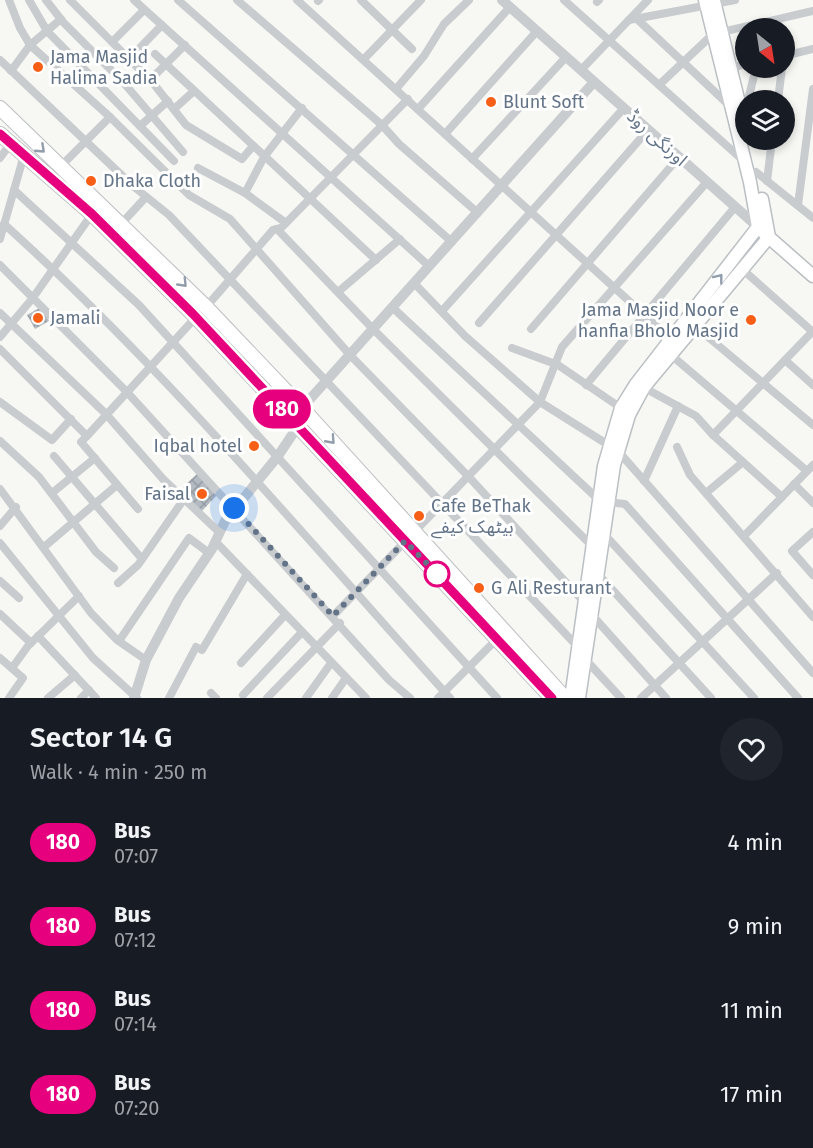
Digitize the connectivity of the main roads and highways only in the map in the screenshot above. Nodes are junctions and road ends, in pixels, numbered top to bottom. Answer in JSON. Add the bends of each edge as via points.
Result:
{"nodes":[{"id":1,"x":710,"y":3,"type":"edge"},
{"id":2,"x":717,"y":33,"type":"junction"},
{"id":3,"x":736,"y":90,"type":"edge"},
{"id":4,"x":0,"y":108,"type":"edge"},
{"id":5,"x":5,"y":138,"type":"edge"},
{"id":6,"x":750,"y":150,"type":"edge"},
{"id":7,"x":758,"y":227,"type":"junction"},
{"id":8,"x":769,"y":237,"type":"junction"},
{"id":9,"x":813,"y":276,"type":"edge"},
{"id":10,"x":201,"y":312,"type":"junction"},
{"id":11,"x":640,"y":386,"type":"junction"},
{"id":12,"x":614,"y":449,"type":"junction"},
{"id":13,"x":604,"y":501,"type":"junction"},
{"id":14,"x":410,"y":536,"type":"junction"},
{"id":15,"x":552,"y":698,"type":"edge"},
{"id":16,"x":565,"y":698,"type":"edge"},
{"id":17,"x":571,"y":698,"type":"edge"},
{"id":18,"x":579,"y":698,"type":"edge"}],
"edges":[{"from":1,"to":2,"type":"main road"},
{"from":2,"to":3,"type":"main road"},
{"from":2,"to":7,"type":"main road"},
{"from":4,"to":10,"type":"main road","one_way":true,"via":[[121,224]]},
{"from":5,"to":10,"type":"main road"},
{"from":6,"to":8,"type":"main road"},
{"from":7,"to":8,"type":"main road","name":"اورنگی روڈ"},
{"from":11,"to":7,"type":"main road","one_way":true},
{"from":8,"to":9,"type":"main road","name":"اورنگی روڈ"},
{"from":8,"to":11,"type":"main road","via":[[671,355]]},
{"from":10,"to":14,"type":"main road","via":[[298,426]]},
{"from":10,"to":14,"type":"main road","one_way":true,"via":[[302,408]]},
{"from":11,"to":12,"type":"main road"},
{"from":11,"to":12,"type":"main road","via":[[621,408]]},
{"from":12,"to":13,"type":"main road"},
{"from":13,"to":17,"type":"main road","via":[[593,547]]},
{"from":13,"to":18,"type":"main road","via":[[604,534]]},
{"from":14,"to":15,"type":"main road"},
{"from":14,"to":16,"type":"main road"}]}
